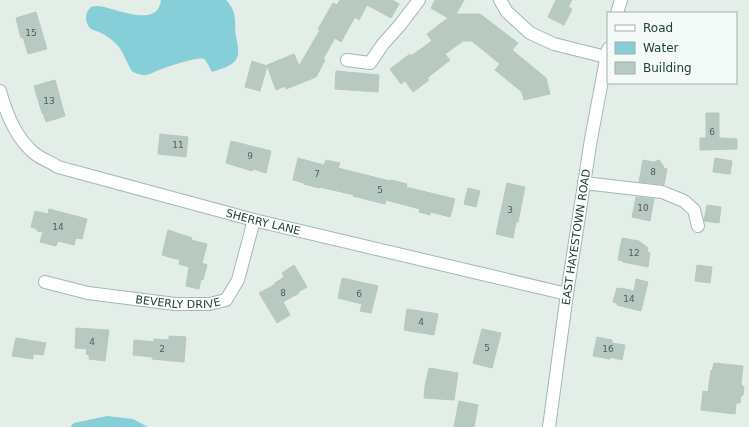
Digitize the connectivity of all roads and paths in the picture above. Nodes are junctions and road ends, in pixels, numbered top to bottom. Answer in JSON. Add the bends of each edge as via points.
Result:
{"nodes":[{"id":1,"x":419,"y":0,"type":"edge"},
{"id":2,"x":500,"y":0,"type":"edge"},
{"id":3,"x":621,"y":0,"type":"edge"},
{"id":4,"x":617,"y":12,"type":"edge"},
{"id":5,"x":607,"y":53,"type":"edge"},
{"id":6,"x":347,"y":60,"type":"dead end"},
{"id":7,"x":0,"y":91,"type":"edge"},
{"id":8,"x":584,"y":183,"type":"junction"},
{"id":9,"x":254,"y":220,"type":"junction"},
{"id":10,"x":698,"y":226,"type":"dead end"},
{"id":11,"x":45,"y":282,"type":"dead end"},
{"id":12,"x":567,"y":294,"type":"junction"},
{"id":13,"x":550,"y":427,"type":"edge"}],
"edges":[{"from":1,"to":6,"type":"street","via":[[370,63]]},
{"from":2,"to":5,"type":"street","via":[[507,12],[530,33],[554,44]]},
{"from":3,"to":4,"type":"street"},
{"from":5,"to":8,"type":"street","name":"EAST HAYESTOWN ROAD"},
{"from":7,"to":9,"type":"street","name":"SHERRY LANE","via":[[20,139],[34,154],[58,167]]},
{"from":8,"to":10,"type":"street","via":[[662,192],[684,201],[694,210]]},
{"from":8,"to":12,"type":"street","name":"EAST HAYESTOWN ROAD"},
{"from":9,"to":11,"type":"street","name":"BEVERLY DRIVE","via":[[238,280],[226,300],[209,304],[176,304],[88,293]]},
{"from":9,"to":12,"type":"street","name":"SHERRY LANE"},
{"from":12,"to":13,"type":"street","name":"EAST HAYESTOWN ROAD"}]}
